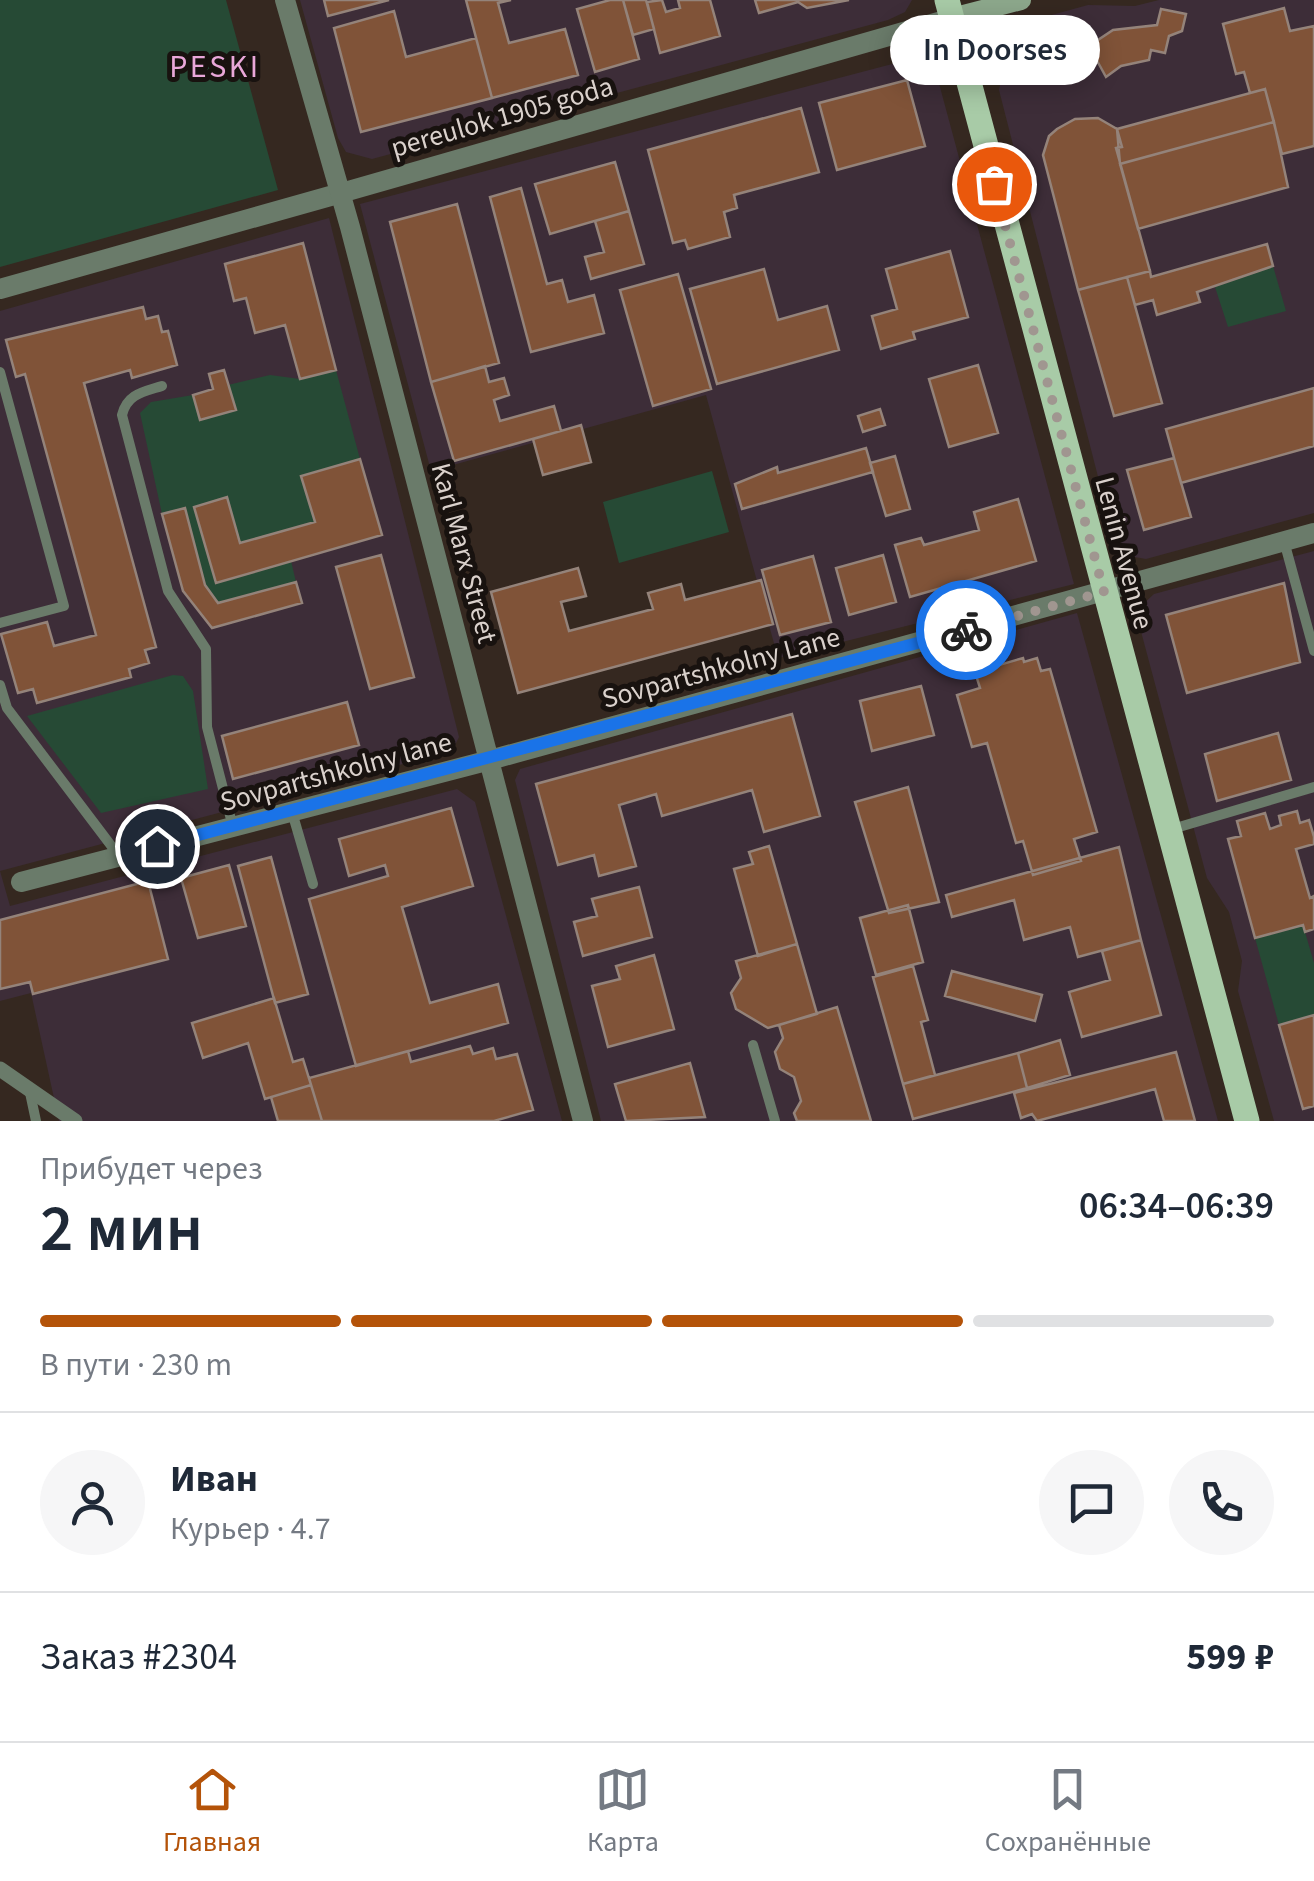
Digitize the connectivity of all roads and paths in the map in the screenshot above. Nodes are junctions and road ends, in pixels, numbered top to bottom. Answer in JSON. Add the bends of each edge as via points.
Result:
{"nodes":[{"id":1,"x":284,"y":0,"type":"edge"},
{"id":2,"x":1020,"y":0,"type":"edge"},
{"id":3,"x":950,"y":9,"type":"edge"},
{"id":4,"x":340,"y":193,"type":"junction"},
{"id":5,"x":0,"y":288,"type":"edge"},
{"id":6,"x":0,"y":372,"type":"edge"},
{"id":7,"x":162,"y":386,"type":"dead end"},
{"id":8,"x":1314,"y":533,"type":"edge"},
{"id":9,"x":1284,"y":541,"type":"junction"},
{"id":10,"x":1104,"y":592,"type":"junction"},
{"id":11,"x":0,"y":623,"type":"edge"},
{"id":12,"x":1314,"y":651,"type":"edge"},
{"id":13,"x":0,"y":685,"type":"edge"},
{"id":14,"x":490,"y":760,"type":"junction"},
{"id":15,"x":1314,"y":787,"type":"edge"},
{"id":16,"x":292,"y":812,"type":"junction"},
{"id":17,"x":233,"y":827,"type":"junction"},
{"id":18,"x":1168,"y":830,"type":"junction"},
{"id":19,"x":120,"y":856,"type":"junction"},
{"id":20,"x":21,"y":882,"type":"dead end"},
{"id":21,"x":312,"y":884,"type":"dead end"},
{"id":22,"x":753,"y":1045,"type":"dead end"},
{"id":23,"x":0,"y":1069,"type":"edge"},
{"id":24,"x":29,"y":1088,"type":"junction"},
{"id":25,"x":36,"y":1121,"type":"edge"},
{"id":26,"x":75,"y":1121,"type":"edge"},
{"id":27,"x":584,"y":1121,"type":"edge"},
{"id":28,"x":775,"y":1121,"type":"edge"},
{"id":29,"x":1247,"y":1121,"type":"edge"}],
"edges":[{"from":1,"to":4,"type":"street","name":"Karl Marx Street"},
{"from":2,"to":3,"type":"main road","name":"pereulok 1905 goda"},
{"from":3,"to":4,"type":"street","name":"pereulok 1905 goda"},
{"from":3,"to":10,"type":"main road","name":"Lenin Avenue"},
{"from":4,"to":5,"type":"street","name":"pereulok 1905 goda"},
{"from":4,"to":14,"type":"street","name":"Karl Marx Street"},
{"from":6,"to":11,"type":"lane","via":[[64,606]]},
{"from":7,"to":17,"type":"lane","via":[[136,394],[122,415],[168,591],[206,649],[207,727]]},
{"from":8,"to":9,"type":"street","name":"Sovpartshkolny Lane"},
{"from":9,"to":10,"type":"street","name":"Sovpartshkolny Lane"},
{"from":9,"to":12,"type":"lane"},
{"from":10,"to":14,"type":"street","name":"Sovpartshkolny Lane"},
{"from":10,"to":18,"type":"main road","name":"Lenin Avenue"},
{"from":13,"to":19,"type":"lane","via":[[7,708]]},
{"from":14,"to":16,"type":"street","name":"Sovpartshkolny lane"},
{"from":14,"to":27,"type":"street","name":"Karl Marx Street"},
{"from":15,"to":18,"type":"lane"},
{"from":16,"to":17,"type":"street","name":"Sovpartshkolny lane"},
{"from":16,"to":21,"type":"lane"},
{"from":17,"to":19,"type":"street","name":"Sovpartshkolny lane"},
{"from":18,"to":29,"type":"main road","name":"Lenin Avenue"},
{"from":19,"to":20,"type":"street","name":"Sovpartshkolny lane"},
{"from":22,"to":28,"type":"lane"},
{"from":23,"to":24,"type":"street"},
{"from":24,"to":25,"type":"lane"},
{"from":24,"to":26,"type":"street"}]}
